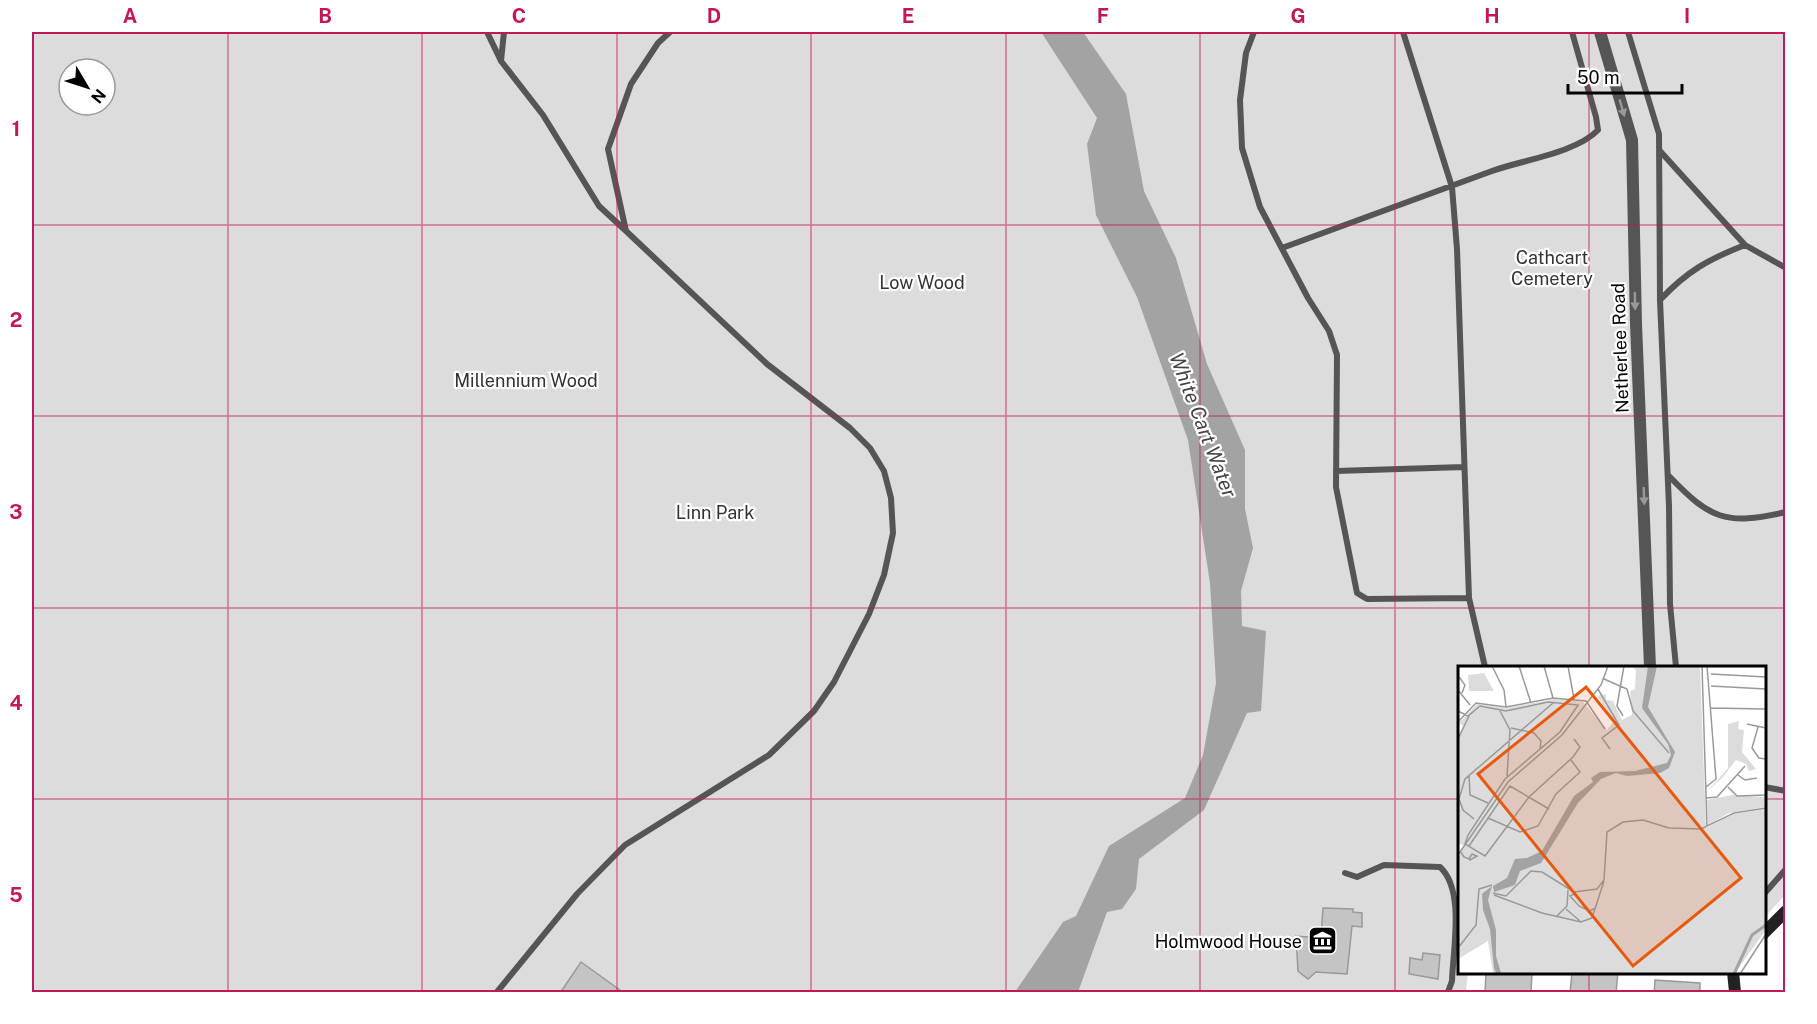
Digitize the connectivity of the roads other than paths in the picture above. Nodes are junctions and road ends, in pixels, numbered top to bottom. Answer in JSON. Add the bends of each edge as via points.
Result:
{"nodes":[{"id":1,"x":488,"y":32,"type":"edge"},
{"id":2,"x":504,"y":32,"type":"edge"},
{"id":3,"x":670,"y":32,"type":"edge"},
{"id":4,"x":1254,"y":32,"type":"edge"},
{"id":5,"x":1403,"y":32,"type":"edge"},
{"id":6,"x":1572,"y":32,"type":"edge"},
{"id":7,"x":1600,"y":32,"type":"edge"},
{"id":8,"x":1628,"y":32,"type":"edge"},
{"id":9,"x":501,"y":61,"type":"junction"},
{"id":10,"x":1660,"y":151,"type":"junction"},
{"id":11,"x":1452,"y":187,"type":"junction"},
{"id":12,"x":626,"y":231,"type":"junction"},
{"id":13,"x":1745,"y":245,"type":"junction"},
{"id":14,"x":1282,"y":248,"type":"junction"},
{"id":15,"x":1785,"y":268,"type":"edge"},
{"id":16,"x":1660,"y":300,"type":"junction"},
{"id":17,"x":1464,"y":467,"type":"junction"},
{"id":18,"x":1336,"y":471,"type":"junction"},
{"id":19,"x":1668,"y":474,"type":"junction"},
{"id":20,"x":1785,"y":512,"type":"edge"},
{"id":21,"x":1469,"y":598,"type":"junction"},
{"id":22,"x":1485,"y":666,"type":"edge"},
{"id":23,"x":1650,"y":666,"type":"edge"},
{"id":24,"x":1677,"y":666,"type":"edge"},
{"id":25,"x":1766,"y":787,"type":"edge"},
{"id":26,"x":1785,"y":791,"type":"edge"},
{"id":27,"x":1785,"y":869,"type":"edge"},
{"id":28,"x":1345,"y":873,"type":"dead end"},
{"id":29,"x":1766,"y":892,"type":"edge"},
{"id":30,"x":1785,"y":911,"type":"edge"},
{"id":31,"x":1766,"y":931,"type":"edge"},
{"id":32,"x":1733,"y":973,"type":"edge"},
{"id":33,"x":497,"y":993,"type":"edge"},
{"id":34,"x":1449,"y":993,"type":"edge"},
{"id":35,"x":1735,"y":993,"type":"edge"}],
"edges":[{"from":1,"to":9,"type":"lane"},
{"from":2,"to":9,"type":"lane"},
{"from":3,"to":12,"type":"lane","via":[[658,43],[632,84],[608,149]]},
{"from":4,"to":14,"type":"lane","via":[[1246,53],[1240,100],[1242,148],[1260,207]]},
{"from":5,"to":11,"type":"lane"},
{"from":6,"to":11,"type":"lane","via":[[1598,130],[1575,145]]},
{"from":7,"to":23,"type":"street","name":"Netherlee Road","one_way":true,"via":[[1632,140]]},
{"from":8,"to":10,"type":"lane","via":[[1659,134]]},
{"from":9,"to":12,"type":"lane","via":[[543,115],[599,206]]},
{"from":10,"to":13,"type":"lane"},
{"from":10,"to":16,"type":"lane"},
{"from":11,"to":14,"type":"lane"},
{"from":11,"to":17,"type":"lane"},
{"from":12,"to":33,"type":"lane","via":[[767,364],[870,448],[884,471],[891,498],[893,533],[884,575],[869,614],[834,682],[814,711],[769,755],[625,845],[577,894]]},
{"from":13,"to":15,"type":"lane"},
{"from":13,"to":16,"type":"lane","via":[[1681,277]]},
{"from":14,"to":18,"type":"lane","via":[[1329,331],[1337,356]]},
{"from":16,"to":19,"type":"lane"},
{"from":17,"to":18,"type":"lane"},
{"from":17,"to":21,"type":"lane"},
{"from":18,"to":21,"type":"lane","via":[[1341,518],[1357,593],[1367,599]]},
{"from":19,"to":20,"type":"lane","via":[[1712,514],[1749,520]]},
{"from":19,"to":24,"type":"lane","via":[[1670,604]]},
{"from":21,"to":22,"type":"lane"},
{"from":25,"to":26,"type":"lane"},
{"from":27,"to":29,"type":"lane"},
{"from":28,"to":34,"type":"lane","via":[[1358,877],[1384,865],[1440,867],[1445,872],[1455,898]]},
{"from":30,"to":31,"type":"street"},
{"from":32,"to":35,"type":"street"}]}
